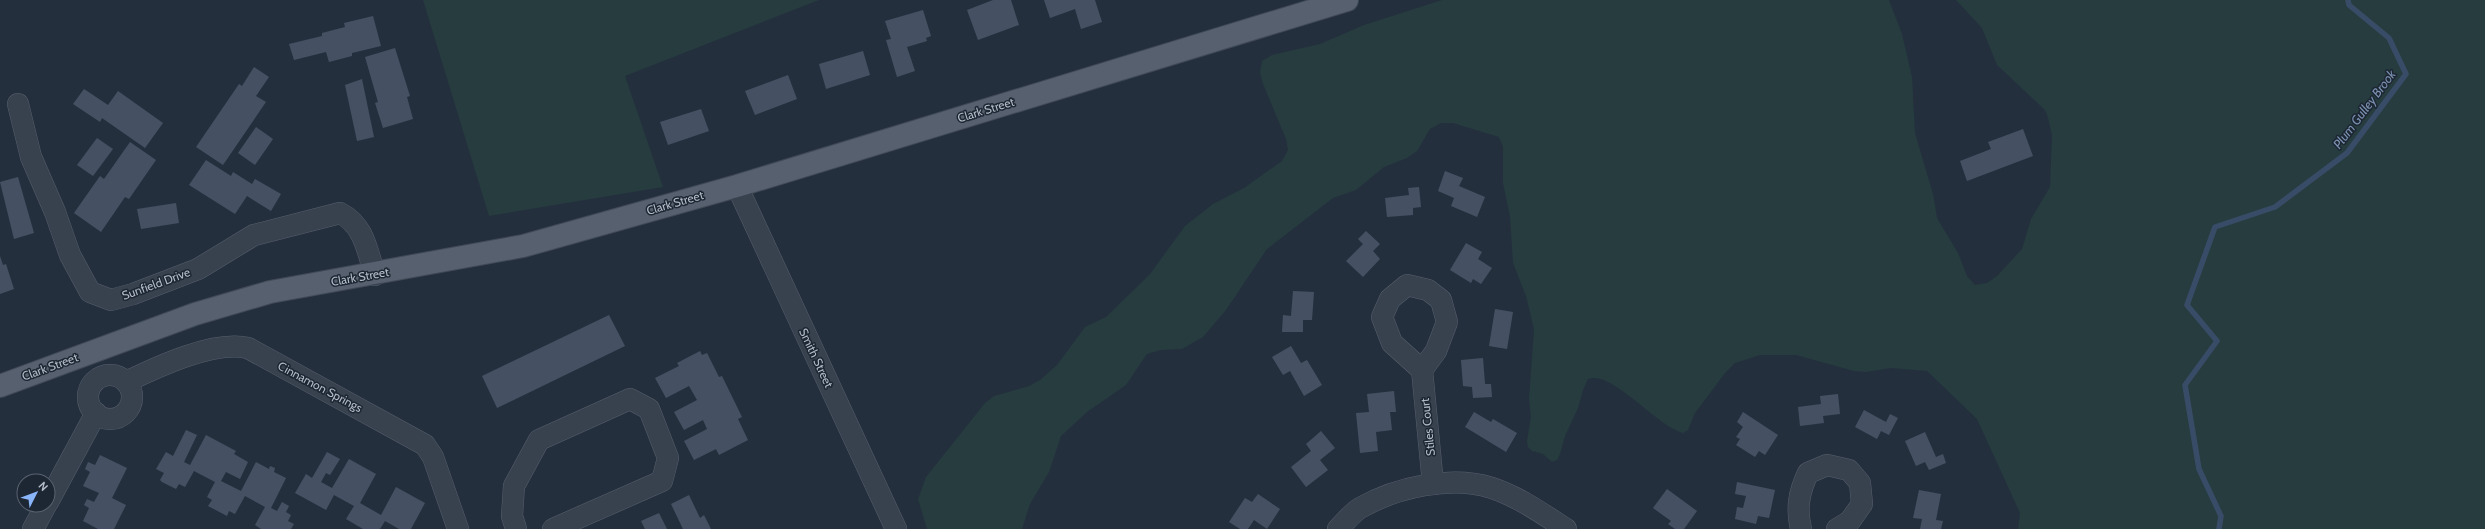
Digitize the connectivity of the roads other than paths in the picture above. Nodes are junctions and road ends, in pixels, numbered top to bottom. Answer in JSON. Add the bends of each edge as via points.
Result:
{"nodes":[{"id":1,"x":1347,"y":0,"type":"edge"},
{"id":2,"x":18,"y":104,"type":"dead end"},
{"id":3,"x":737,"y":186,"type":"junction"},
{"id":4,"x":375,"y":275,"type":"junction"},
{"id":5,"x":99,"y":349,"type":"junction"},
{"id":6,"x":1422,"y":370,"type":"dead end"},
{"id":7,"x":117,"y":378,"type":"junction"},
{"id":8,"x":0,"y":386,"type":"edge"},
{"id":9,"x":96,"y":413,"type":"junction"},
{"id":10,"x":1433,"y":484,"type":"junction"},
{"id":11,"x":56,"y":487,"type":"edge"},
{"id":12,"x":42,"y":513,"type":"edge"},
{"id":13,"x":33,"y":529,"type":"edge"},
{"id":14,"x":458,"y":529,"type":"edge"},
{"id":15,"x":516,"y":529,"type":"edge"},
{"id":16,"x":553,"y":529,"type":"edge"},
{"id":17,"x":896,"y":529,"type":"edge"},
{"id":18,"x":1338,"y":529,"type":"edge"},
{"id":19,"x":1566,"y":529,"type":"edge"},
{"id":20,"x":1801,"y":529,"type":"edge"},
{"id":21,"x":1837,"y":529,"type":"edge"}],
"edges":[{"from":1,"to":3,"type":"main road","name":"Clark Street"},
{"from":2,"to":4,"type":"street","name":"Sunfield Drive","via":[[31,157],[70,255],[90,292],[111,300],[133,294],[198,269],[254,235],[340,213],[349,217],[359,228]]},
{"from":3,"to":4,"type":"main road","name":"Clark Street","via":[[523,246]]},
{"from":3,"to":17,"type":"street","name":"Smith Street"},
{"from":4,"to":5,"type":"main road","name":"Clark Street","via":[[270,292],[195,314]]},
{"from":5,"to":7,"type":"street"},
{"from":5,"to":8,"type":"main road","name":"Clark Street"},
{"from":6,"to":10,"type":"street","name":"Stiles Court"},
{"from":7,"to":9,"type":"street","name":"Cinnamon Springs","via":[[96,380],[89,390],[89,403]]},
{"from":7,"to":9,"type":"street","via":[[132,393],[132,400],[126,412],[121,416],[108,418]]},
{"from":7,"to":14,"type":"street","name":"Cinnamon Springs","via":[[214,349],[233,346],[248,348],[425,445],[433,457]]},
{"from":9,"to":11,"type":"street"},
{"from":10,"to":18,"type":"street","via":[[1397,492],[1359,508]]},
{"from":10,"to":19,"type":"street","via":[[1465,482],[1492,488],[1520,501]]},
{"from":12,"to":13,"type":"street"},
{"from":15,"to":16,"type":"street","via":[[512,516],[514,486],[539,440],[630,399],[649,409],[668,458],[662,481]]},
{"from":20,"to":21,"type":"street","via":[[1798,515],[1800,492],[1808,473],[1827,465],[1849,470],[1860,483],[1862,504],[1850,521]]}]}
